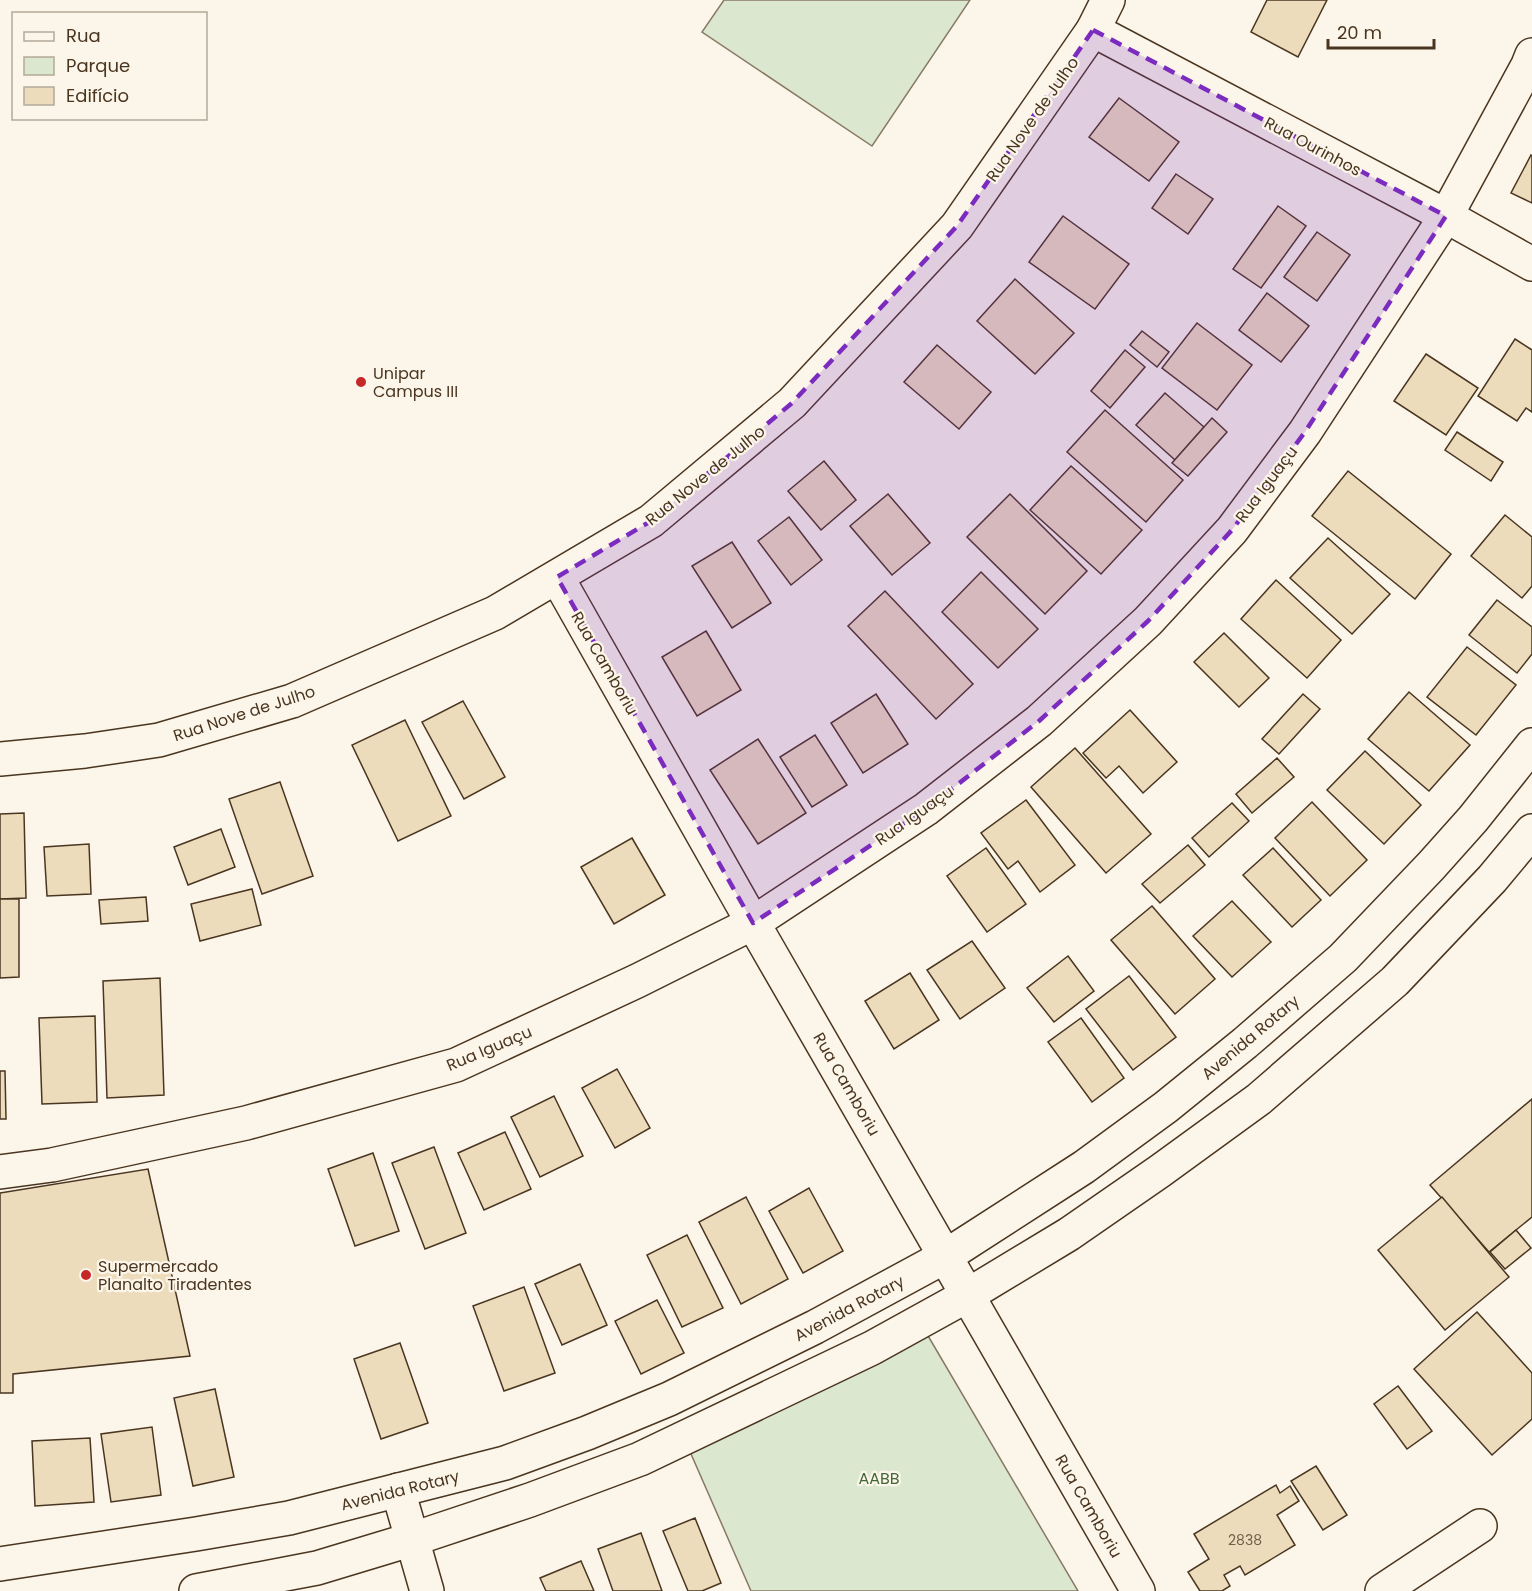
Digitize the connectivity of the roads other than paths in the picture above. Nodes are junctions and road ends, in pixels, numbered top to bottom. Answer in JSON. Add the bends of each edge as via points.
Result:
{"nodes":[{"id":1,"x":1108,"y":0,"type":"edge"},
{"id":2,"x":1093,"y":30,"type":"junction"},
{"id":3,"x":1532,"y":55,"type":"edge"},
{"id":4,"x":1446,"y":216,"type":"junction"},
{"id":5,"x":1532,"y":264,"type":"edge"},
{"id":6,"x":557,"y":577,"type":"junction"},
{"id":7,"x":1532,"y":745,"type":"edge"},
{"id":8,"x":0,"y":759,"type":"edge"},
{"id":9,"x":1528,"y":844,"type":"edge"},
{"id":10,"x":753,"y":922,"type":"junction"},
{"id":11,"x":0,"y":1172,"type":"edge"},
{"id":12,"x":946,"y":1256,"type":"junction"},
{"id":13,"x":968,"y":1295,"type":"junction"},
{"id":14,"x":398,"y":1490,"type":"junction"},
{"id":15,"x":1480,"y":1526,"type":"dead end"},
{"id":16,"x":413,"y":1539,"type":"junction"},
{"id":17,"x":0,"y":1564,"type":"edge"},
{"id":18,"x":196,"y":1591,"type":"edge"},
{"id":19,"x":427,"y":1591,"type":"edge"},
{"id":20,"x":1138,"y":1591,"type":"edge"},
{"id":21,"x":1382,"y":1591,"type":"edge"}],
"edges":[{"from":1,"to":2,"type":"street","name":"Rua Nove de Julho"},
{"from":2,"to":4,"type":"street","name":"Rua Ourinhos"},
{"from":2,"to":6,"type":"street","name":"Rua Nove de Julho","via":[[957,226],[792,403],[651,521]]},
{"from":3,"to":4,"type":"street","name":"Rua Iguaçu"},
{"from":4,"to":5,"type":"street","name":"Rua Ourinhos"},
{"from":4,"to":10,"type":"street","name":"Rua Iguaçu","via":[[1305,432],[1232,530],[1148,621],[1039,721],[926,809]]},
{"from":6,"to":8,"type":"street","name":"Rua Nove de Julho","via":[[495,613],[292,701],[159,740],[85,752]]},
{"from":6,"to":10,"type":"street","name":"Rua Camboriu"},
{"from":7,"to":12,"type":"street","name":"Avenida Rotary","via":[[1473,819],[1343,958],[1166,1107],[1084,1167]]},
{"from":9,"to":13,"type":"street","via":[[1395,981],[1259,1099],[1069,1234]]},
{"from":10,"to":11,"type":"street","name":"Rua Iguaçu","via":[[456,1065],[246,1123],[52,1165]]},
{"from":10,"to":12,"type":"street","name":"Rua Camboriu"},
{"from":12,"to":13,"type":"street","name":"Rua Camboriu"},
{"from":12,"to":14,"type":"street","name":"Avenida Rotary","via":[[816,1327],[608,1425],[505,1463]]},
{"from":13,"to":16,"type":"street","via":[[872,1348],[640,1459]]},
{"from":13,"to":20,"type":"street","name":"Rua Camboriu"},
{"from":14,"to":16,"type":"street"},
{"from":14,"to":17,"type":"street","name":"Avenida Rotary","via":[[289,1518]]},
{"from":15,"to":21,"type":"street"},
{"from":16,"to":18,"type":"street","via":[[317,1568]]},
{"from":16,"to":19,"type":"street"}]}
